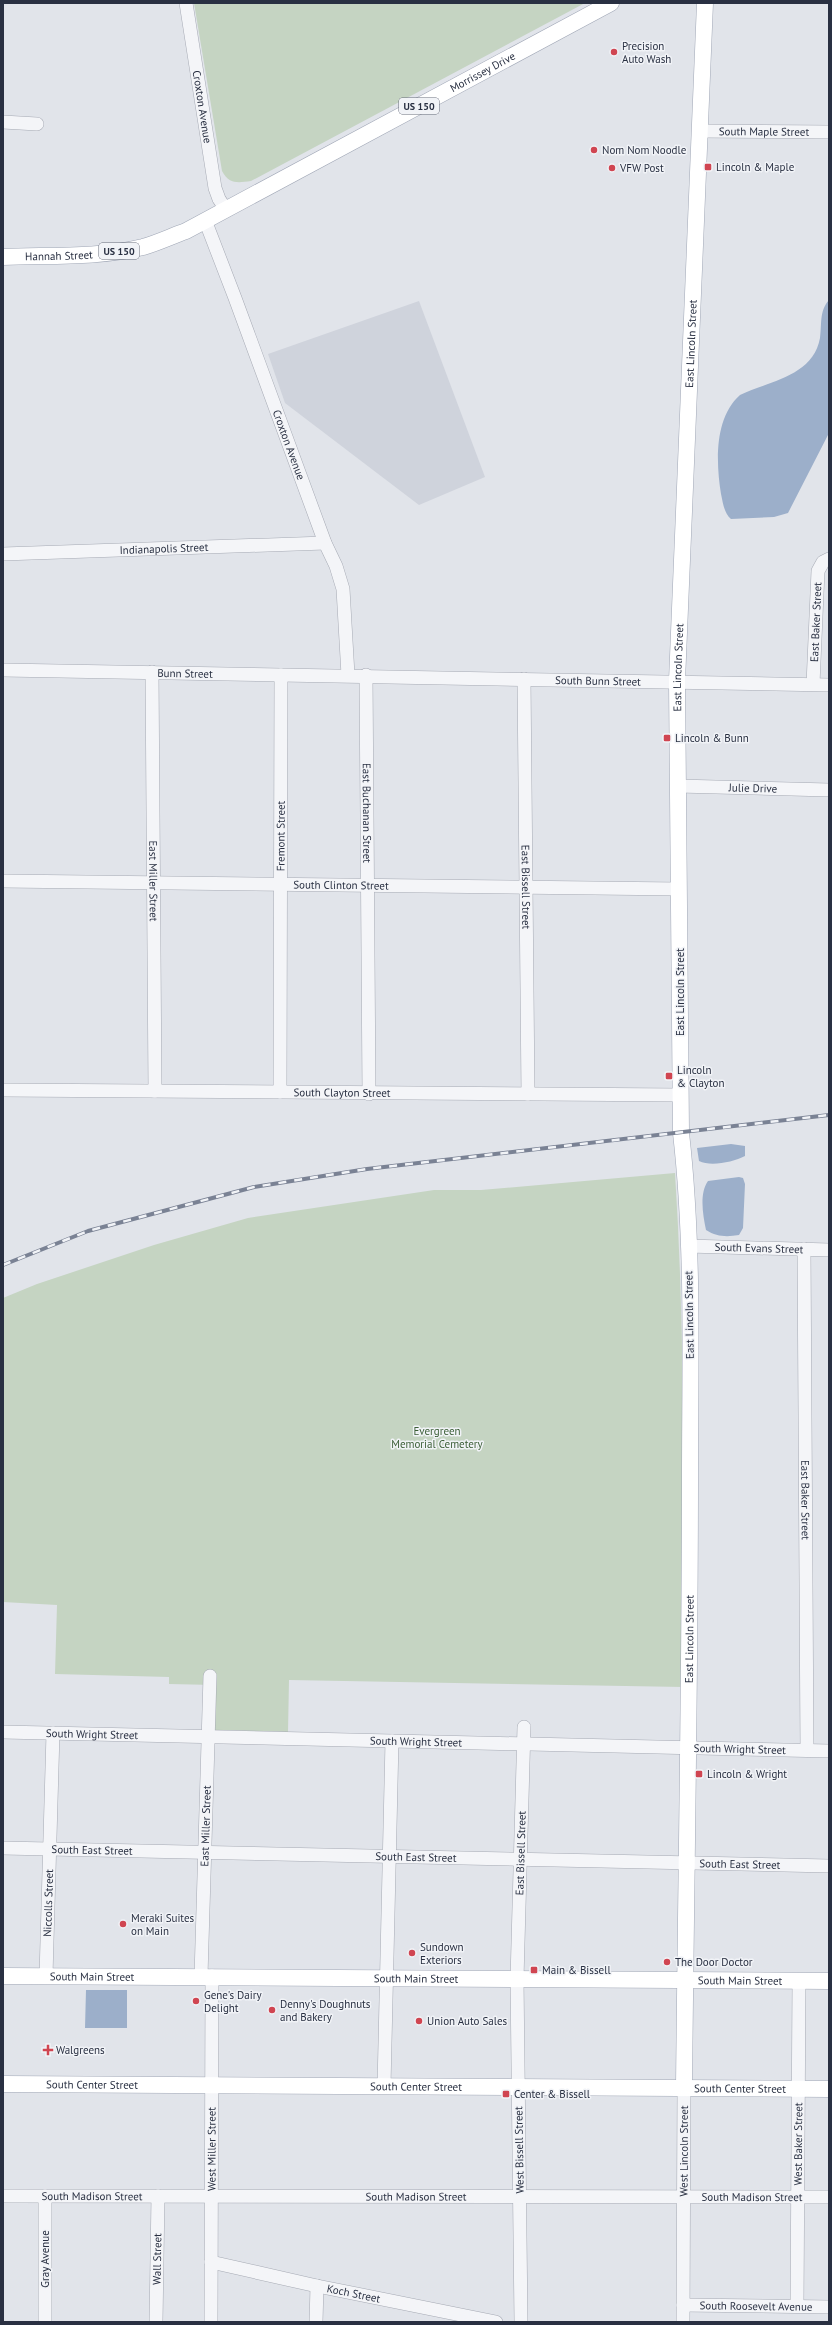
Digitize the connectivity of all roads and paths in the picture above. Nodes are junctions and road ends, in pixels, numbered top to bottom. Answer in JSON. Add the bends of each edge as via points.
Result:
{"nodes":[{"id":1,"x":186,"y":3,"type":"edge"},
{"id":2,"x":611,"y":3,"type":"edge"},
{"id":3,"x":705,"y":3,"type":"edge"},
{"id":4,"x":3,"y":122,"type":"edge"},
{"id":5,"x":37,"y":124,"type":"dead end"},
{"id":6,"x":700,"y":131,"type":"junction"},
{"id":7,"x":829,"y":132,"type":"edge"},
{"id":8,"x":226,"y":208,"type":"junction"},
{"id":9,"x":205,"y":220,"type":"junction"},
{"id":10,"x":3,"y":257,"type":"edge"},
{"id":11,"x":325,"y":543,"type":"junction"},
{"id":12,"x":3,"y":554,"type":"edge"},
{"id":13,"x":826,"y":560,"type":"edge"},
{"id":14,"x":3,"y":670,"type":"edge"},
{"id":15,"x":152,"y":672,"type":"junction"},
{"id":16,"x":281,"y":675,"type":"junction"},
{"id":17,"x":348,"y":675,"type":"junction"},
{"id":18,"x":366,"y":675,"type":"junction"},
{"id":19,"x":524,"y":679,"type":"junction"},
{"id":20,"x":677,"y":681,"type":"junction"},
{"id":21,"x":813,"y":684,"type":"junction"},
{"id":22,"x":829,"y":685,"type":"edge"},
{"id":23,"x":678,"y":786,"type":"junction"},
{"id":24,"x":829,"y":790,"type":"edge"},
{"id":25,"x":3,"y":881,"type":"edge"},
{"id":26,"x":154,"y":883,"type":"junction"},
{"id":27,"x":282,"y":886,"type":"junction"},
{"id":28,"x":368,"y":887,"type":"junction"},
{"id":29,"x":526,"y":887,"type":"junction"},
{"id":30,"x":679,"y":889,"type":"junction"},
{"id":31,"x":3,"y":1090,"type":"edge"},
{"id":32,"x":155,"y":1090,"type":"junction"},
{"id":33,"x":280,"y":1092,"type":"junction"},
{"id":34,"x":369,"y":1094,"type":"junction"},
{"id":35,"x":528,"y":1094,"type":"junction"},
{"id":36,"x":680,"y":1095,"type":"junction"},
{"id":37,"x":688,"y":1246,"type":"junction"},
{"id":38,"x":804,"y":1249,"type":"junction"},
{"id":39,"x":829,"y":1250,"type":"edge"},
{"id":40,"x":210,"y":1676,"type":"dead end"},
{"id":41,"x":524,"y":1727,"type":"dead end"},
{"id":42,"x":3,"y":1732,"type":"edge"},
{"id":43,"x":53,"y":1733,"type":"junction"},
{"id":44,"x":208,"y":1737,"type":"junction"},
{"id":45,"x":392,"y":1741,"type":"junction"},
{"id":46,"x":524,"y":1745,"type":"junction"},
{"id":47,"x":689,"y":1749,"type":"junction"},
{"id":48,"x":807,"y":1750,"type":"junction"},
{"id":49,"x":829,"y":1751,"type":"edge"},
{"id":50,"x":3,"y":1848,"type":"edge"},
{"id":51,"x":49,"y":1849,"type":"junction"},
{"id":52,"x":204,"y":1853,"type":"junction"},
{"id":53,"x":389,"y":1857,"type":"junction"},
{"id":54,"x":521,"y":1859,"type":"junction"},
{"id":55,"x":686,"y":1862,"type":"junction"},
{"id":56,"x":829,"y":1866,"type":"edge"},
{"id":57,"x":3,"y":1976,"type":"edge"},
{"id":58,"x":46,"y":1976,"type":"junction"},
{"id":59,"x":206,"y":1976,"type":"junction"},
{"id":60,"x":385,"y":1977,"type":"junction"},
{"id":61,"x":517,"y":1979,"type":"junction"},
{"id":62,"x":684,"y":1980,"type":"junction"},
{"id":63,"x":799,"y":1981,"type":"junction"},
{"id":64,"x":829,"y":1981,"type":"edge"},
{"id":65,"x":3,"y":2084,"type":"edge"},
{"id":66,"x":212,"y":2085,"type":"junction"},
{"id":67,"x":384,"y":2086,"type":"junction"},
{"id":68,"x":519,"y":2086,"type":"junction"},
{"id":69,"x":684,"y":2088,"type":"junction"},
{"id":70,"x":798,"y":2088,"type":"junction"},
{"id":71,"x":829,"y":2089,"type":"edge"},
{"id":72,"x":3,"y":2196,"type":"edge"},
{"id":73,"x":45,"y":2196,"type":"junction"},
{"id":74,"x":158,"y":2196,"type":"junction"},
{"id":75,"x":212,"y":2196,"type":"junction"},
{"id":76,"x":520,"y":2196,"type":"junction"},
{"id":77,"x":683,"y":2197,"type":"junction"},
{"id":78,"x":829,"y":2197,"type":"edge"},
{"id":79,"x":798,"y":2198,"type":"junction"},
{"id":80,"x":212,"y":2262,"type":"junction"},
{"id":81,"x":316,"y":2286,"type":"junction"},
{"id":82,"x":683,"y":2305,"type":"junction"},
{"id":83,"x":797,"y":2306,"type":"junction"},
{"id":84,"x":829,"y":2307,"type":"edge"},
{"id":85,"x":45,"y":2322,"type":"edge"},
{"id":86,"x":156,"y":2322,"type":"edge"},
{"id":87,"x":211,"y":2322,"type":"edge"},
{"id":88,"x":316,"y":2322,"type":"edge"},
{"id":89,"x":496,"y":2322,"type":"edge"},
{"id":90,"x":521,"y":2322,"type":"edge"},
{"id":91,"x":682,"y":2322,"type":"edge"}],
"edges":[{"from":1,"to":8,"type":"street","name":"Croxton Avenue","via":[[215,188]]},
{"from":2,"to":8,"type":"main road","name":"Morrissey Drive","number":"US 150"},
{"from":3,"to":6,"type":"main road","name":"East Lincoln Street"},
{"from":4,"to":5,"type":"street"},
{"from":6,"to":7,"type":"street","name":"South Maple Street"},
{"from":6,"to":20,"type":"main road","name":"East Lincoln Street"},
{"from":8,"to":9,"type":"main road","name":"Hannah Street","number":"US 150"},
{"from":9,"to":10,"type":"main road","name":"Hannah Street","number":"US 150","via":[[179,233],[131,249],[102,253]]},
{"from":9,"to":11,"type":"street","name":"Croxton Avenue"},
{"from":11,"to":12,"type":"street","name":"Indianapolis Street"},
{"from":11,"to":17,"type":"street","name":"Croxton Avenue","via":[[343,589]]},
{"from":13,"to":21,"type":"street","name":"East Baker Street","via":[[818,571]]},
{"from":14,"to":15,"type":"street","name":"Bunn Street"},
{"from":15,"to":16,"type":"street","name":"Bunn Street"},
{"from":15,"to":26,"type":"street","name":"East Miller Street"},
{"from":16,"to":17,"type":"street","name":"Bunn Street"},
{"from":16,"to":27,"type":"street","name":"Fremont Street"},
{"from":17,"to":18,"type":"street","name":"Bunn Street"},
{"from":18,"to":19,"type":"street","name":"South Bunn Street"},
{"from":18,"to":28,"type":"street","name":"East Buchanan Street"},
{"from":19,"to":20,"type":"street","name":"South Bunn Street"},
{"from":19,"to":29,"type":"street","name":"East Bissell Street"},
{"from":20,"to":21,"type":"street","name":"South Bunn Street"},
{"from":20,"to":23,"type":"main road","name":"East Lincoln Street"},
{"from":21,"to":22,"type":"street","name":"South Bunn Street"},
{"from":23,"to":24,"type":"street","name":"Julie Drive"},
{"from":23,"to":30,"type":"main road","name":"East Lincoln Street"},
{"from":25,"to":26,"type":"street","name":"South Clinton Street"},
{"from":26,"to":27,"type":"street","name":"South Clinton Street"},
{"from":26,"to":32,"type":"street","name":"East Miller Street"},
{"from":27,"to":28,"type":"street","name":"South Clinton Street"},
{"from":27,"to":33,"type":"street","name":"Fremont Street"},
{"from":28,"to":29,"type":"street","name":"South Clinton Street"},
{"from":28,"to":34,"type":"street","name":"East Buchanan Street"},
{"from":29,"to":30,"type":"street","name":"South Clinton Street"},
{"from":29,"to":35,"type":"street","name":"East Bissell Street"},
{"from":30,"to":36,"type":"main road","name":"East Lincoln Street"},
{"from":31,"to":32,"type":"street","name":"South Clayton Street"},
{"from":32,"to":33,"type":"street","name":"South Clayton Street"},
{"from":33,"to":34,"type":"street","name":"South Clayton Street"},
{"from":34,"to":35,"type":"street","name":"South Clayton Street"},
{"from":35,"to":36,"type":"street","name":"South Clayton Street"},
{"from":36,"to":37,"type":"main road","name":"East Lincoln Street"},
{"from":37,"to":38,"type":"street","name":"South Evans Street"},
{"from":37,"to":47,"type":"main road","name":"East Lincoln Street"},
{"from":38,"to":39,"type":"street","name":"South Evans Street"},
{"from":38,"to":48,"type":"street","name":"East Baker Street"},
{"from":40,"to":44,"type":"street","name":"East Miller Street"},
{"from":41,"to":46,"type":"street","name":"East Bissell Street"},
{"from":42,"to":43,"type":"street","name":"South Wright Street"},
{"from":43,"to":44,"type":"street","name":"South Wright Street"},
{"from":43,"to":51,"type":"street","name":"Niccolls Street"},
{"from":44,"to":45,"type":"street","name":"South Wright Street"},
{"from":44,"to":52,"type":"street","name":"East Miller Street"},
{"from":45,"to":46,"type":"street","name":"South Wright Street"},
{"from":45,"to":53,"type":"street"},
{"from":46,"to":47,"type":"street","name":"South Wright Street"},
{"from":46,"to":54,"type":"street","name":"East Bissell Street"},
{"from":47,"to":48,"type":"street","name":"South Wright Street"},
{"from":47,"to":55,"type":"main road","name":"East Lincoln Street"},
{"from":48,"to":49,"type":"street","name":"South Wright Street"},
{"from":50,"to":51,"type":"street","name":"South East Street"},
{"from":51,"to":52,"type":"street","name":"South East Street"},
{"from":51,"to":58,"type":"street","name":"Niccolls Street"},
{"from":52,"to":53,"type":"street","name":"South East Street"},
{"from":52,"to":59,"type":"street","name":"East Miller Street"},
{"from":53,"to":54,"type":"street","name":"South East Street"},
{"from":53,"to":60,"type":"street"},
{"from":54,"to":55,"type":"street","name":"South East Street"},
{"from":54,"to":61,"type":"street","name":"East Bissell Street"},
{"from":55,"to":56,"type":"street","name":"South East Street"},
{"from":55,"to":62,"type":"main road","name":"East Lincoln Street"},
{"from":57,"to":58,"type":"main road","name":"South Main Street"},
{"from":58,"to":59,"type":"main road","name":"South Main Street"},
{"from":59,"to":60,"type":"main road","name":"South Main Street"},
{"from":59,"to":66,"type":"street","name":"West Miller Street"},
{"from":60,"to":61,"type":"main road","name":"South Main Street"},
{"from":60,"to":67,"type":"street"},
{"from":61,"to":62,"type":"main road","name":"South Main Street"},
{"from":61,"to":68,"type":"street","name":"West Bissell Street"},
{"from":62,"to":63,"type":"main road","name":"South Main Street"},
{"from":62,"to":69,"type":"main road","name":"West Lincoln Street"},
{"from":63,"to":64,"type":"main road","name":"South Main Street"},
{"from":63,"to":70,"type":"street","name":"West Baker Street"},
{"from":65,"to":66,"type":"main road","name":"South Center Street"},
{"from":66,"to":67,"type":"main road","name":"South Center Street"},
{"from":66,"to":75,"type":"street","name":"West Miller Street"},
{"from":67,"to":68,"type":"main road","name":"South Center Street"},
{"from":68,"to":69,"type":"main road","name":"South Center Street"},
{"from":68,"to":76,"type":"street","name":"West Bissell Street"},
{"from":69,"to":70,"type":"main road","name":"South Center Street"},
{"from":69,"to":77,"type":"street","name":"West Lincoln Street"},
{"from":70,"to":71,"type":"main road","name":"South Center Street"},
{"from":70,"to":79,"type":"street","name":"West Baker Street"},
{"from":72,"to":73,"type":"street","name":"South Madison Street"},
{"from":73,"to":74,"type":"street","name":"South Madison Street"},
{"from":73,"to":85,"type":"street","name":"Gray Avenue"},
{"from":74,"to":75,"type":"street","name":"South Madison Street"},
{"from":74,"to":86,"type":"street","name":"Wall Street"},
{"from":75,"to":76,"type":"street","name":"South Madison Street"},
{"from":75,"to":80,"type":"street","name":"West Miller Street"},
{"from":76,"to":77,"type":"street","name":"South Madison Street"},
{"from":76,"to":90,"type":"street","name":"West Bissell Street"},
{"from":77,"to":79,"type":"street","name":"South Madison Street"},
{"from":77,"to":82,"type":"street","name":"West Lincoln Street"},
{"from":78,"to":79,"type":"street","name":"South Madison Street"},
{"from":79,"to":83,"type":"street","name":"West Baker Street"},
{"from":80,"to":81,"type":"street","name":"Koch Street"},
{"from":80,"to":87,"type":"street","name":"West Miller Street"},
{"from":81,"to":88,"type":"street"},
{"from":81,"to":89,"type":"street","name":"Koch Street"},
{"from":82,"to":83,"type":"street","name":"South Roosevelt Avenue"},
{"from":82,"to":91,"type":"street","name":"West Lincoln Street"},
{"from":83,"to":84,"type":"street","name":"South Roosevelt Avenue"}]}
